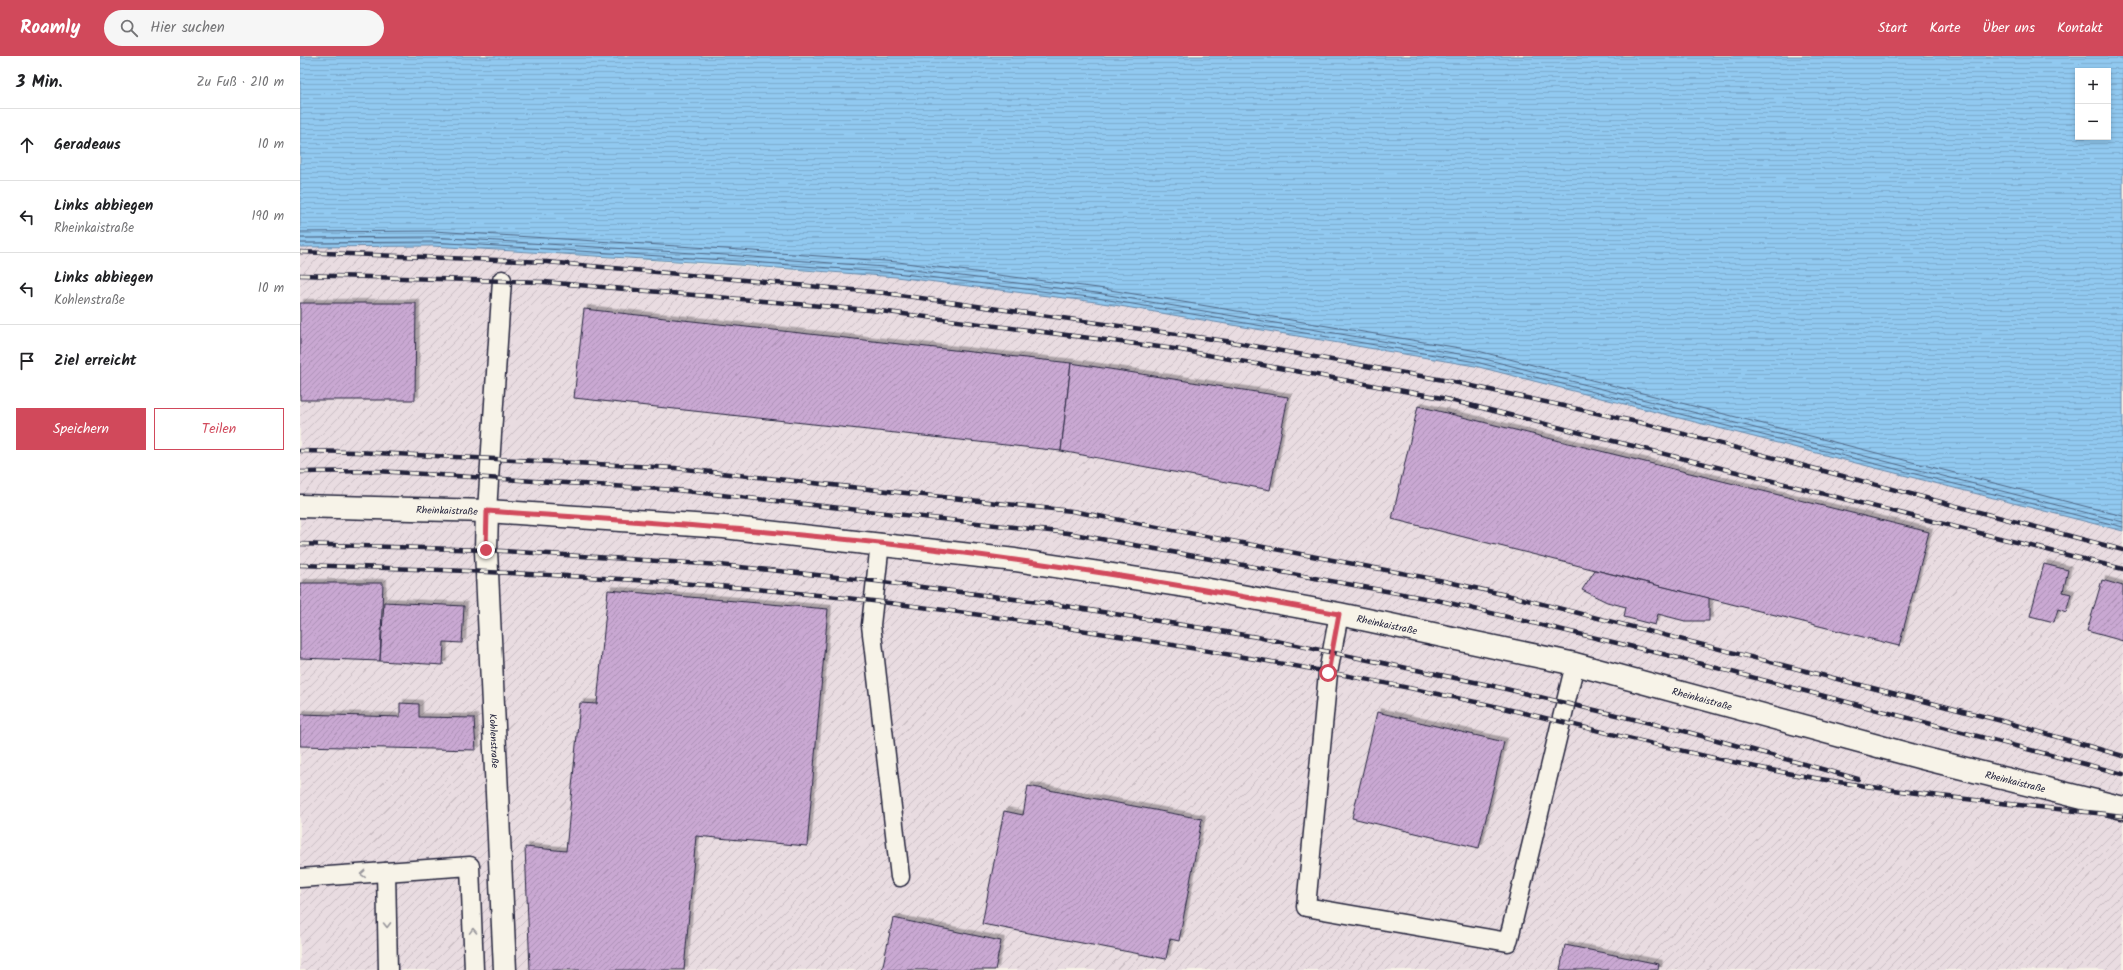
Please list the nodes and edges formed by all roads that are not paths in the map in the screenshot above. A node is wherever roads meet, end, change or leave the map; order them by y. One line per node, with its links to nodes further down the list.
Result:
1 (502, 280): 3 (lane)
2 (300, 506): 3 (street, Rheinkaistraße)
3 (487, 511): 4 (street, Rheinkaistraße); 13 (street, Kohlenstraße)
4 (880, 543): 5 (street, Rheinkaistraße); 10 (lane)
5 (1339, 614): 6 (street, Rheinkaistraße); 6 (lane)
6 (1575, 664): 7 (street, Rheinkaistraße)
7 (2123, 808)
8 (386, 872): 9 (lane, one-way to 9); 11 (lane, one-way to 11); 12 (lane, one-way to 8)
9 (300, 878)
10 (900, 878)
11 (388, 970)
12 (474, 970)
13 (505, 970)

